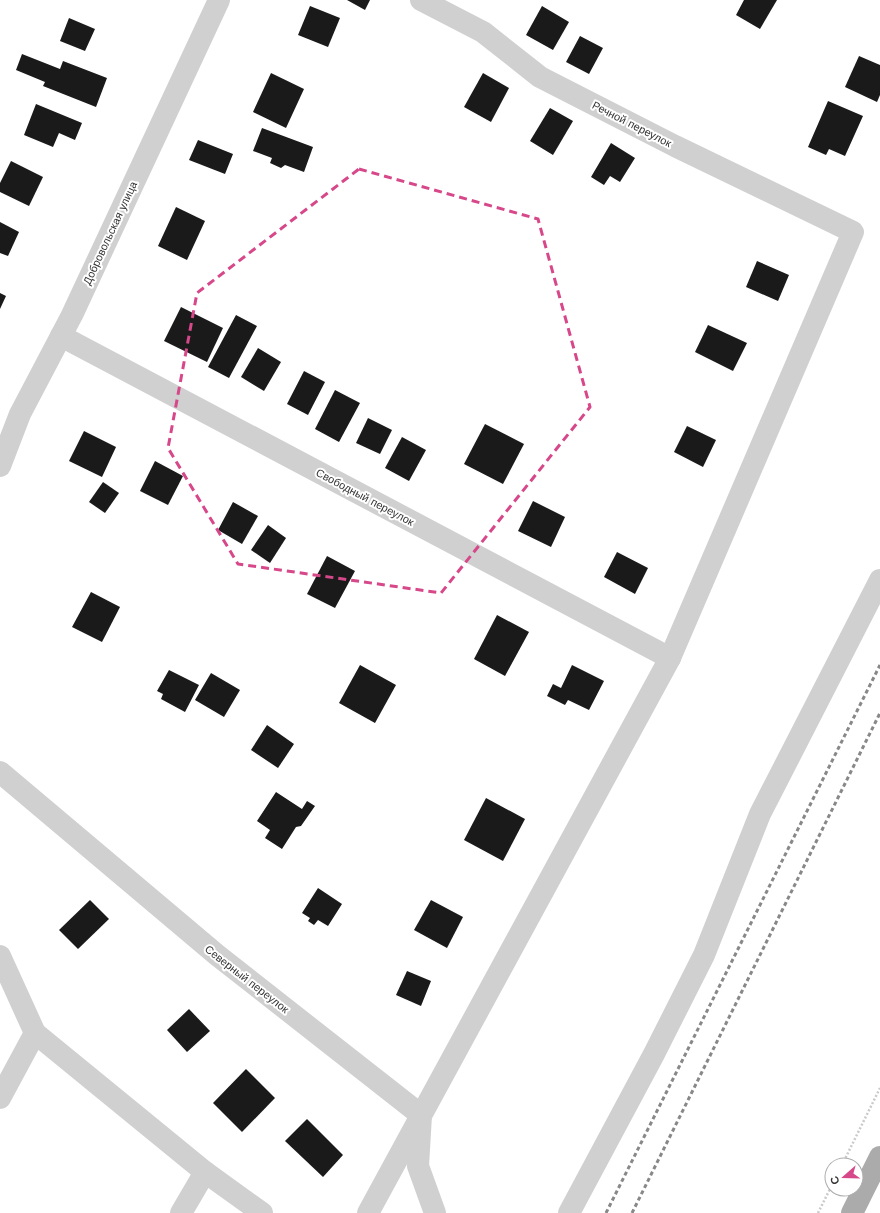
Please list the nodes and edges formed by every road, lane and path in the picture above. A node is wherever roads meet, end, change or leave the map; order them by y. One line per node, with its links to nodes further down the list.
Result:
1 (219, 0): 3 (street, Добровольская улица)
2 (421, 0): 6 (street, Речной переулок)
3 (61, 336): 4 (street, Добровольская улица); 6 (street, Свободный переулок)
4 (0, 466)
5 (880, 580): 21 (street)
6 (670, 658): 12 (street)
7 (0, 772): 12 (street, Северный переулок)
8 (0, 956): 9 (street)
9 (35, 1033): 11 (street); 15 (street)
10 (880, 1088): 13 (path)
11 (0, 1098)
12 (421, 1115): 19 (street); 20 (street)
13 (846, 1157)
14 (880, 1157): 23 (main road)
15 (205, 1172): 17 (street); 18 (street)
16 (826, 1197): 22 (path)
17 (180, 1213)
18 (262, 1213)
19 (368, 1213)
20 (435, 1213)
21 (570, 1213)
22 (818, 1213)
23 (852, 1213)

